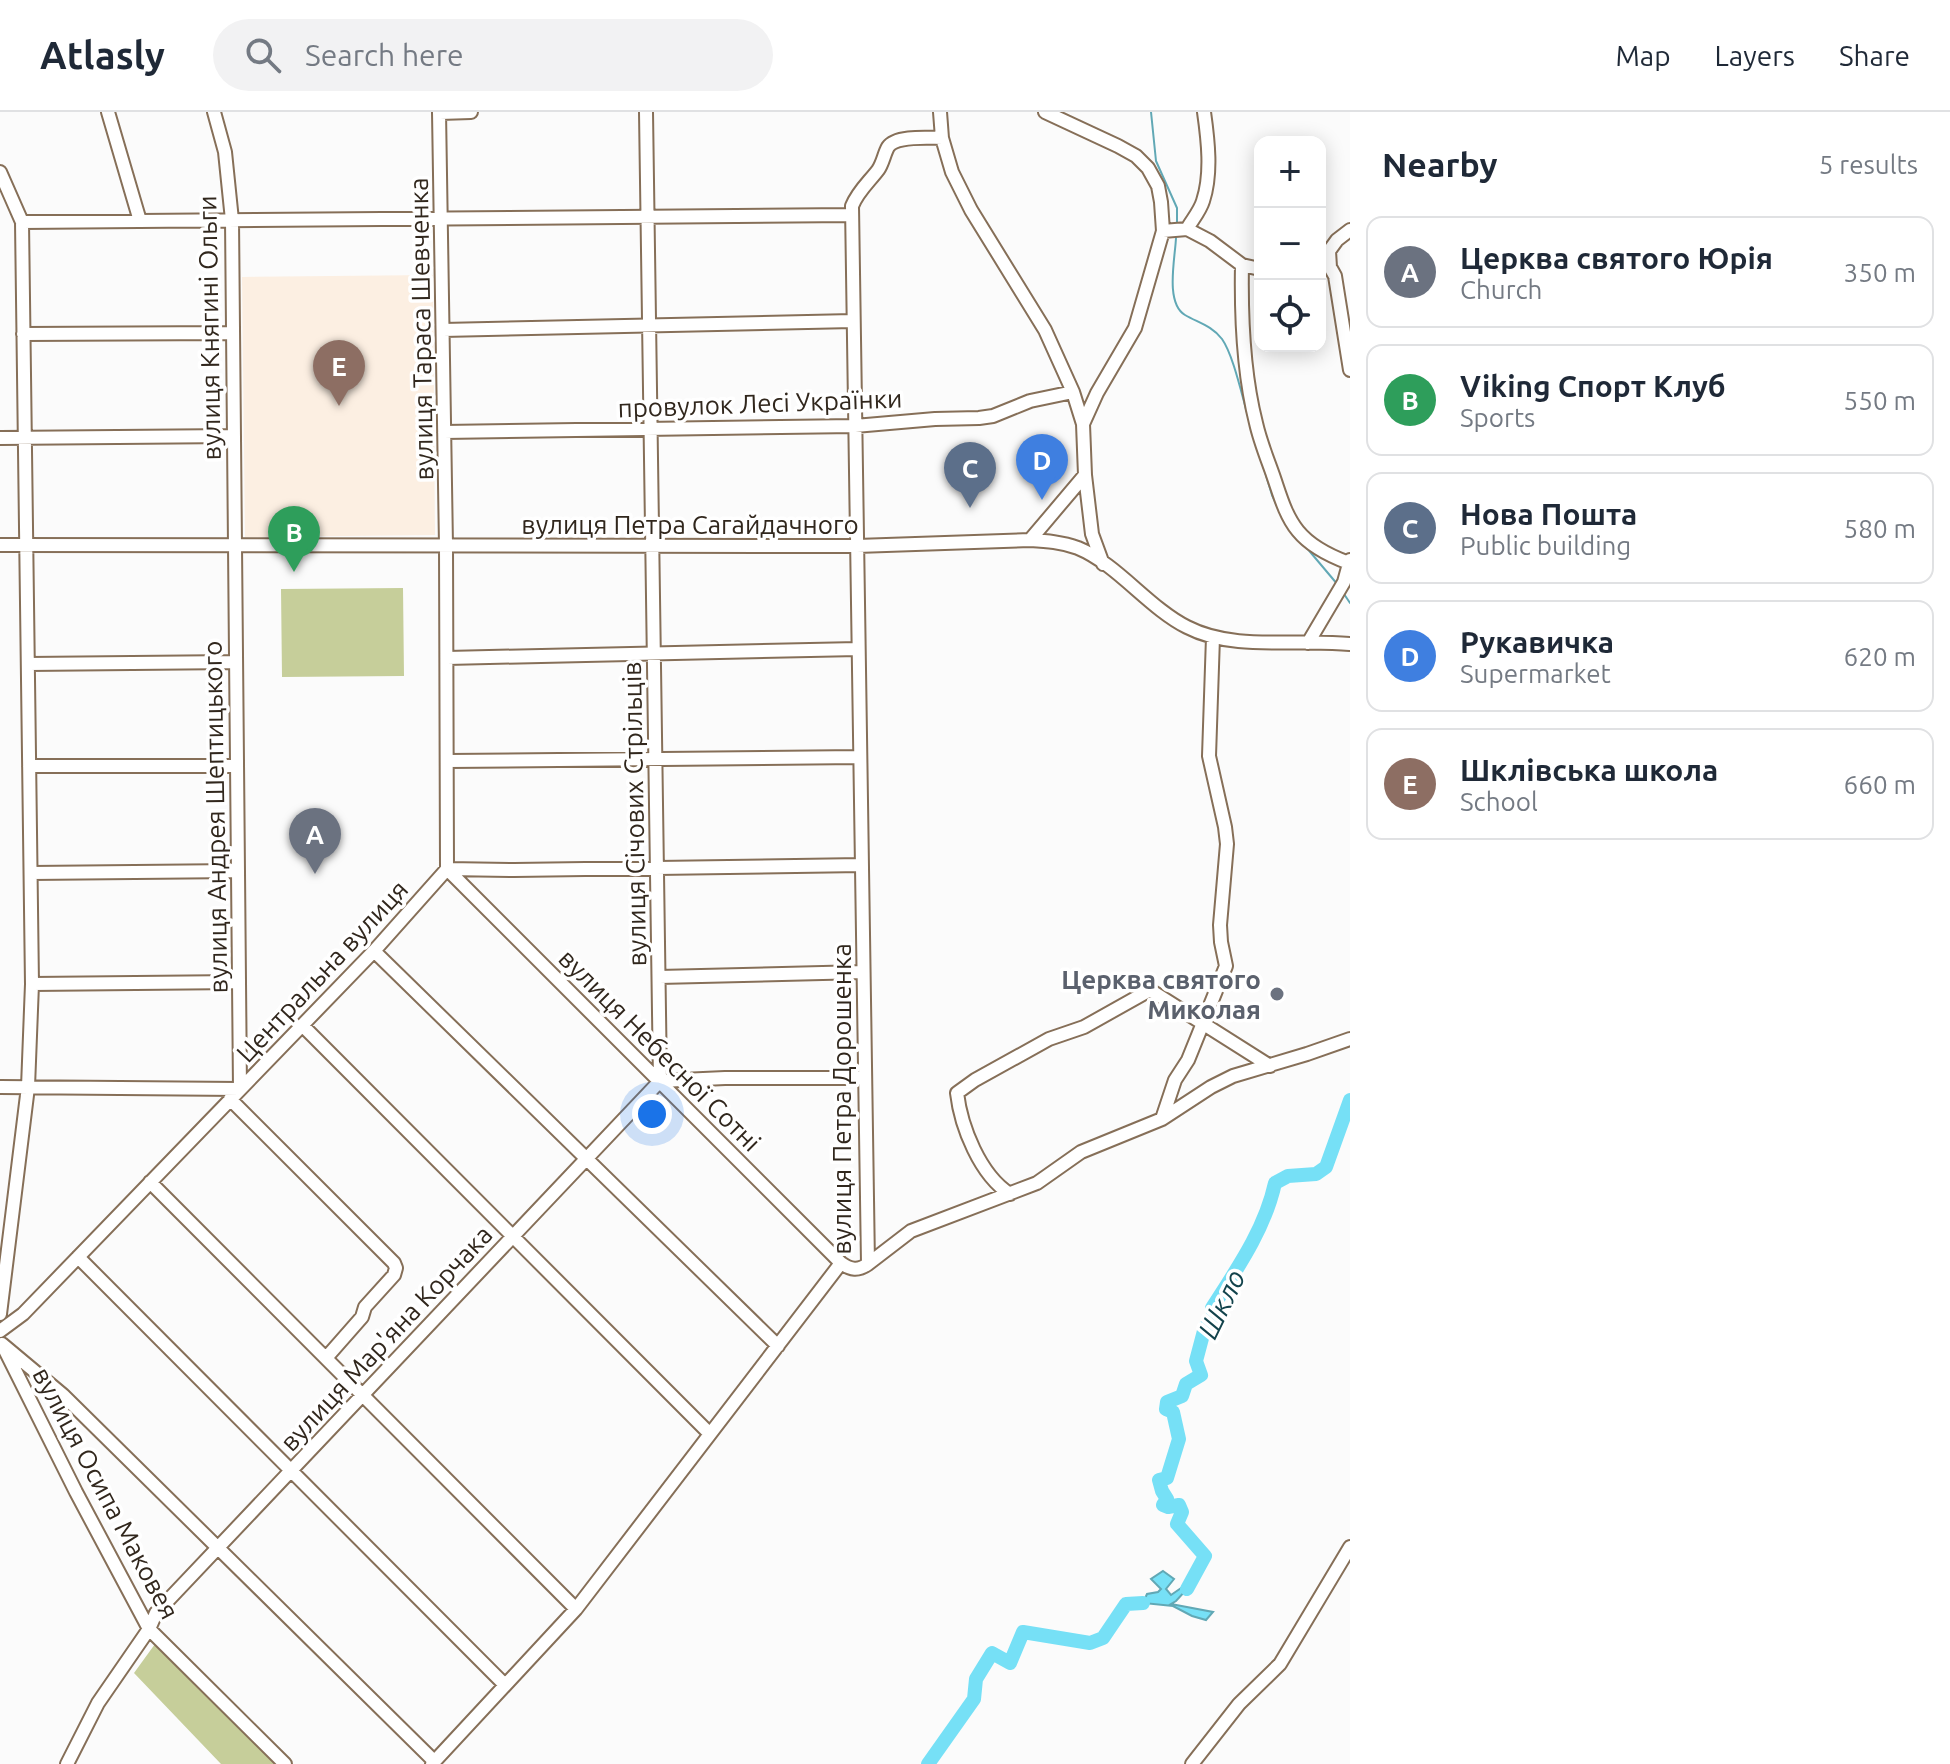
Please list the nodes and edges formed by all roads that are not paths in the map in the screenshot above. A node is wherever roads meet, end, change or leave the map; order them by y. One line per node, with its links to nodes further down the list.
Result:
1 (108, 112): 15 (street)
2 (214, 112): 14 (street, вулиця Княгині Ольги)
3 (471, 112): 8 (street)
4 (646, 112): 12 (street, вулиця Січових Стрільців)
5 (940, 112): 9 (street)
6 (1045, 112): 19 (street)
7 (1204, 112): 17 (street)
8 (440, 113): 13 (street, вулиця Тараса Шевченка)
9 (942, 138): 11 (street); 30 (street)
10 (0, 172): 16 (street)
11 (852, 215): 12 (street); 24 (street, вулиця Петра Дорошенка)
12 (647, 217): 13 (street); 25 (street, вулиця Січових Стрільців)
13 (441, 218): 14 (street); 26 (street, вулиця Тараса Шевченка)
14 (232, 220): 15 (street); 27 (street, вулиця Княгині Ольги)
15 (140, 221): 16 (street)
16 (22, 222): 28 (street)
17 (1187, 229): 19 (street); 21 (street)
18 (1350, 230): 20 (street)
19 (1163, 231): 31 (street)
20 (1326, 264)
21 (1242, 265): 22 (street); 46 (street)
22 (1254, 268)
23 (1326, 270): 29 (street)
24 (853, 321): 25 (street); 32 (street, вулиця Петра Дорошенка)
25 (649, 325): 26 (street); 33 (street, вулиця Січових Стрільців)
26 (443, 330): 34 (street, вулиця Тараса Шевченка)
27 (233, 333): 28 (street); 35 (street, вулиця Княгині Ольги)
28 (23, 334): 37 (street)
29 (1350, 370)
30 (1073, 392): 31 (street); 32 (street, провулок Лесі Українки)
31 (1083, 424): 38 (street)
32 (855, 426): 33 (street, провулок Лесі Українки); 45 (street, вулиця Петра Дорошенка)
33 (651, 429): 34 (street, провулок Лесі Українки); 44 (street, вулиця Січових Стрільців)
34 (444, 432): 43 (street, вулиця Тараса Шевченка)
35 (234, 436): 37 (street); 42 (street, вулиця Княгині Ольги)
36 (0, 438): 37 (street)
37 (25, 438): 41 (street)
38 (1085, 475): 39 (street); 47 (street)
39 (1030, 540): 45 (street, вулиця Петра Сагайдачного); 47 (street, вулиця Петра Сагайдачного)
40 (0, 545): 41 (street, вулиця Петра Сагайдачного)
41 (26, 545): 42 (street, вулиця Петра Сагайдачного); 55 (street)
42 (235, 545): 43 (street, вулиця Петра Сагайдачного); 54 (street, вулиця Андрея Шептицького)
43 (446, 546): 44 (street, вулиця Петра Сагайдачного); 53 (street)
44 (652, 546): 45 (street, вулиця Петра Сагайдачного); 52 (street, вулиця Січових Стрільців)
45 (857, 546): 51 (street, вулиця Петра Дорошенка)
46 (1350, 561): 49 (street)
47 (1103, 564): 48 (street, вулиця Петра Сагайдачного)
48 (1213, 637): 49 (street, вулиця Петра Сагайдачного); 71 (street)
49 (1308, 643): 50 (street, вулиця Петра Сагайдачного)
50 (1350, 644)
51 (858, 649): 52 (street); 56 (street, вулиця Петра Дорошенка)
52 (654, 654): 53 (street); 57 (street, вулиця Січових Стрільців)
53 (447, 658): 58 (street)
54 (236, 662): 55 (street); 60 (street, вулиця Андрея Шептицького)
55 (28, 664): 59 (street)
56 (860, 757): 57 (street); 61 (street, вулиця Петра Дорошенка)
57 (656, 759): 58 (street); 62 (street, вулиця Січових Стрільців)
58 (448, 761): 63 (street)
59 (29, 766): 60 (street); 65 (street)
60 (237, 766): 64 (street, вулиця Андрея Шептицького)
61 (862, 865): 62 (street); 67 (street, вулиця Петра Дорошенка)
62 (657, 868): 63 (street); 68 (street, вулиця Січових Стрільців)
63 (447, 869): 66 (street, Центральна вулиця); 76 (street, вулиця Небесної Сотні)
64 (238, 871): 65 (street); 69 (street, вулиця Андрея Шептицького)
65 (31, 873): 70 (street)
66 (374, 951): 72 (street, Центральна вулиця); 82 (street)
67 (863, 972): 68 (street); 75 (street, вулиця Петра Дорошенка)
68 (659, 977): 76 (street, вулиця Січових Стрільців)
69 (239, 982): 70 (street); 79 (street, вулиця Андрея Шептицького)
70 (32, 984): 78 (street)
71 (1202, 1023): 74 (street); 81 (street); 84 (street)
72 (302, 1025): 79 (street, Центральна вулиця); 85 (street)
73 (1350, 1039): 74 (street)
74 (1270, 1066): 81 (street)
75 (865, 1078): 76 (street); 88 (street, вулиця Петра Дорошенка)
76 (660, 1081): 82 (street, вулиця Мар'яна Корчака); 87 (street, вулиця Небесної Сотні)
77 (0, 1087): 78 (street)
78 (28, 1087): 79 (street); 89 (street)
79 (240, 1089): 80 (street, Центральна вулиця)
80 (230, 1099): 83 (street, Центральна вулиця); 92 (street)
81 (1162, 1119): 84 (street)
82 (586, 1159): 85 (street, вулиця Мар'яна Корчака); 91 (street)
83 (150, 1182): 86 (street, Центральна вулиця); 92 (street)
84 (1010, 1194): 88 (street)
85 (513, 1236): 93 (street, вулиця Мар'яна Корчака); 94 (street)
86 (78, 1257): 90 (street, Центральна вулиця); 95 (street)
87 (841, 1263): 88 (street, вулиця Петра Дорошенка); 91 (street, вулиця Петра Дорошенка)
88 (868, 1264)
89 (0, 1314)
90 (1, 1337): 97 (street); 99 (street, вулиця Осипа Маковея)
91 (778, 1346): 94 (street, вулиця Петра Дорошенка)
92 (326, 1358): 93 (street)
93 (362, 1395): 95 (street, вулиця Мар'яна Корчака); 98 (street)
94 (710, 1434): 98 (street, вулиця Петра Дорошенка)
95 (291, 1471): 97 (street, вулиця Мар'яна Корчака); 100 (street)
96 (1350, 1547): 104 (street)
97 (218, 1548): 99 (street, вулиця Мар'яна Корчака); 101 (street)
98 (576, 1609): 100 (street, вулиця Петра Дорошенка)
99 (149, 1629): 102 (street, вулиця Мар'яна Корчака); 103 (street, вулиця Осипа Маковея)
100 (505, 1685): 101 (street, вулиця Петра Дорошенка)
101 (433, 1763)
102 (67, 1764)
103 (285, 1764)
104 (1192, 1764)

